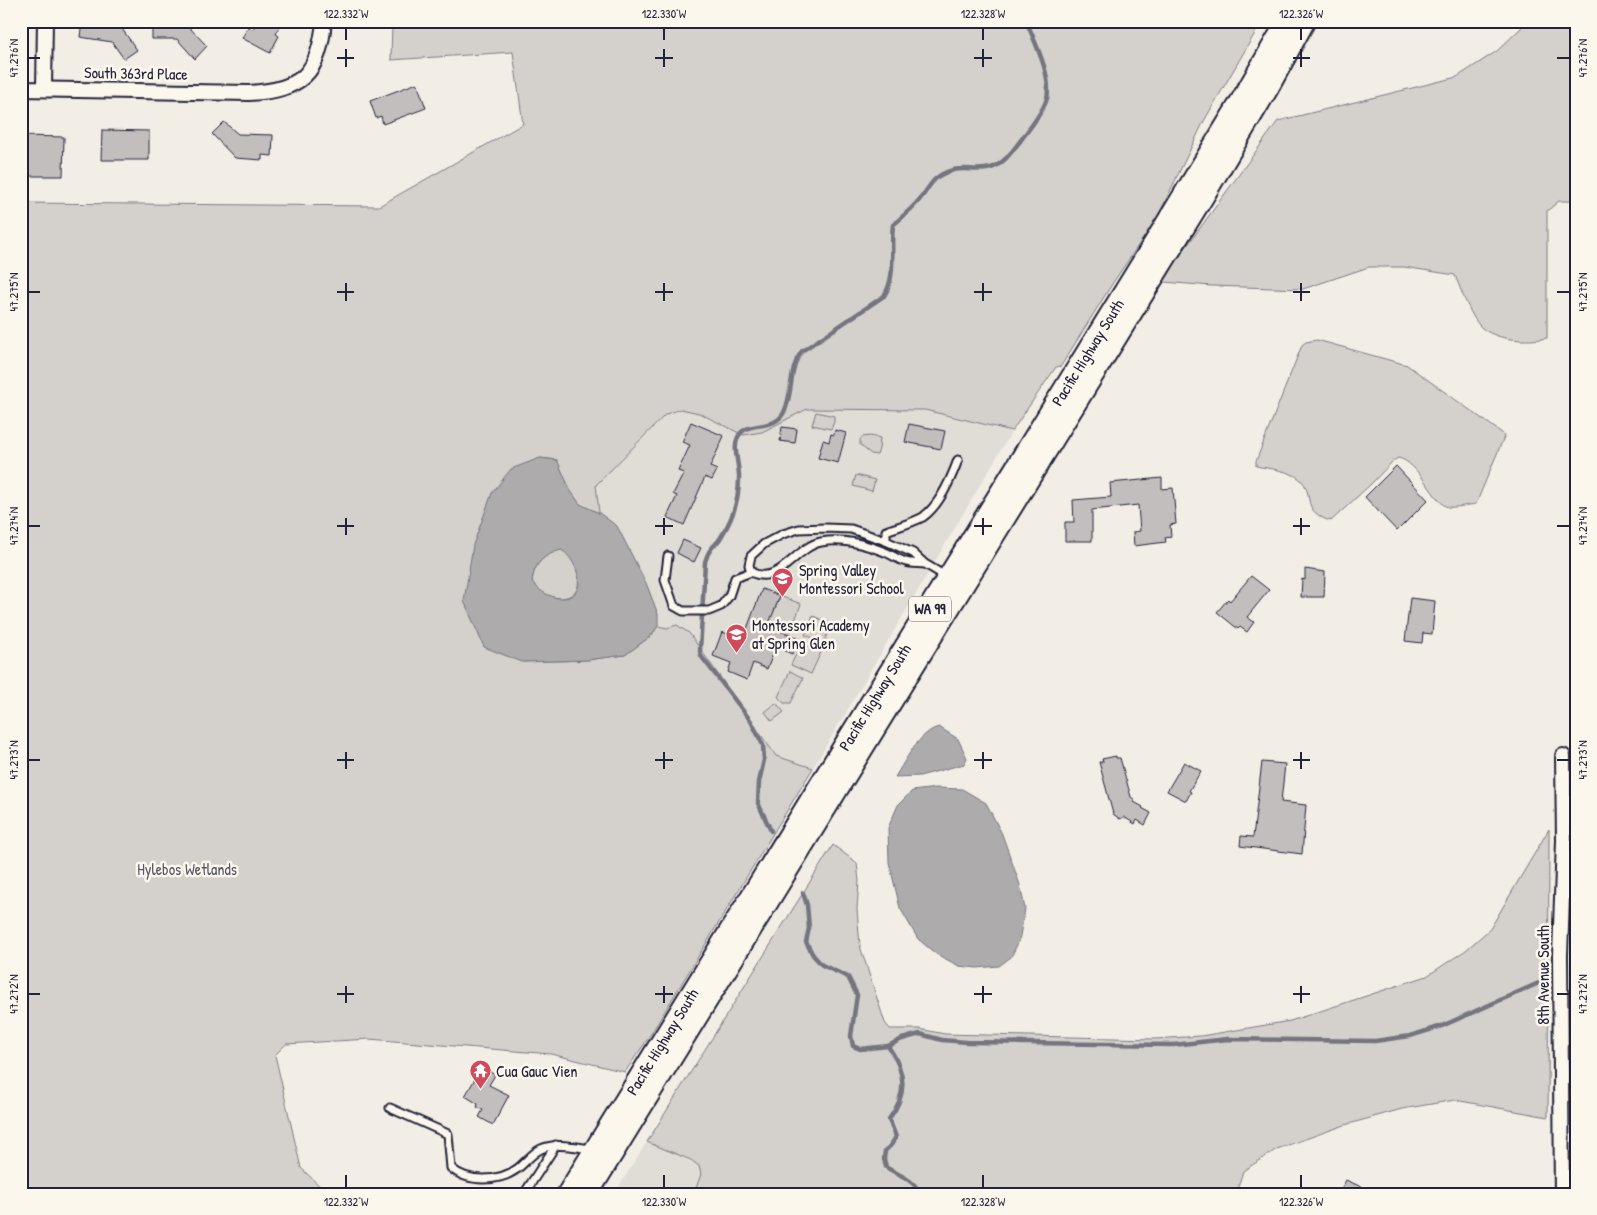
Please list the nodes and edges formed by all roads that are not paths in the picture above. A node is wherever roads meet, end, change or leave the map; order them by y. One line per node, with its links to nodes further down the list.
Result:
1 (45, 21): 6 (street)
2 (324, 21): 6 (street, South 363rd Place)
3 (1288, 21): 12 (main road, Pacific Highway South / WA 99)
4 (1304, 21): 19 (main road, Pacific Highway South / WA 99)
5 (21, 89): 6 (street, South 363rd Place)
6 (44, 89)
7 (958, 460): 8 (lane)
8 (886, 541): 10 (lane); 11 (lane)
9 (668, 556): 11 (lane)
10 (925, 564): 11 (lane); 12 (lane)
11 (751, 572)
12 (949, 578): 16 (main road, Pacific Highway South / WA 99)
13 (1563, 756): 20 (street, 8th Avenue South)
14 (390, 1108): 15 (lane)
15 (556, 1145): 16 (lane); 17 (lane)
16 (596, 1149): 18 (main road, Pacific Highway South / WA 99)
17 (524, 1194)
18 (568, 1194)
19 (587, 1194)
20 (1562, 1194)

